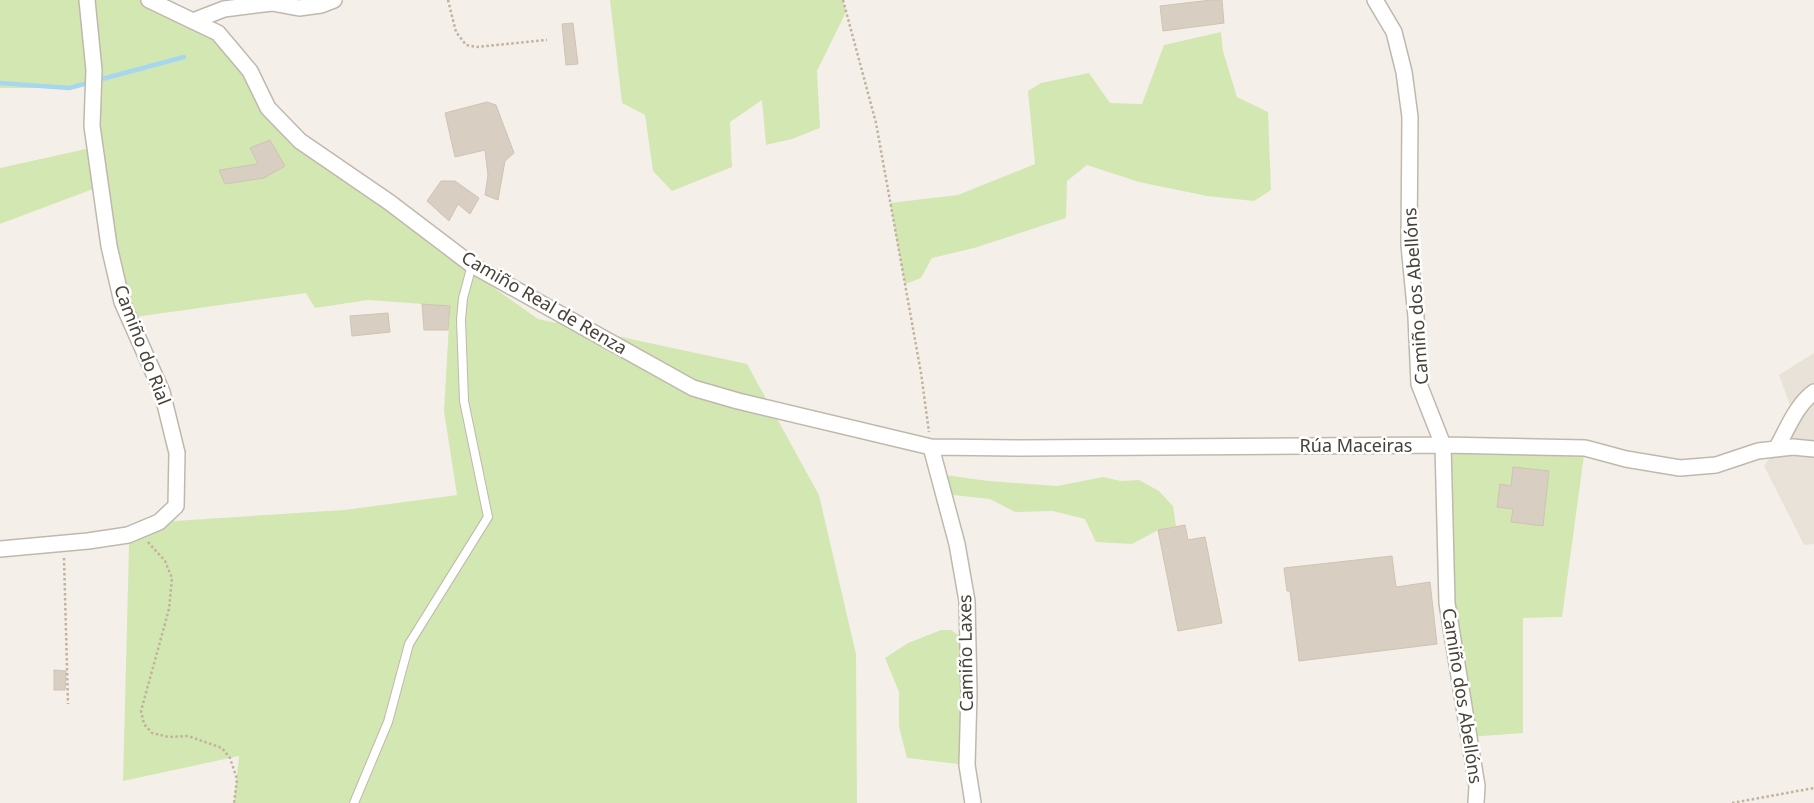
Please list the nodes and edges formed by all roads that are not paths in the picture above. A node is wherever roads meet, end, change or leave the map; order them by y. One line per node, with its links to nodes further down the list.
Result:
1 (86, 0): 12 (street, Camiño do Rial)
2 (149, 0): 5 (street, Camiño Real de Renza)
3 (334, 0): 5 (street)
4 (1375, 0): 8 (street, Camiño dos Abellóns)
5 (193, 21): 6 (street, Camiño Real de Renza)
6 (472, 266): 9 (street, Camiño Real de Renza); 13 (lane)
7 (1814, 392): 10 (street)
8 (1443, 445): 9 (street, Rúa Maceiras); 10 (street, Rúa Maceiras); 15 (street, Camiño dos Abellóns)
9 (931, 447): 14 (street, Camiño Laxes)
10 (1776, 449): 11 (street, Rúa Maceiras)
11 (1814, 449)
12 (0, 549)
13 (354, 803)
14 (973, 803)
15 (1476, 803)

